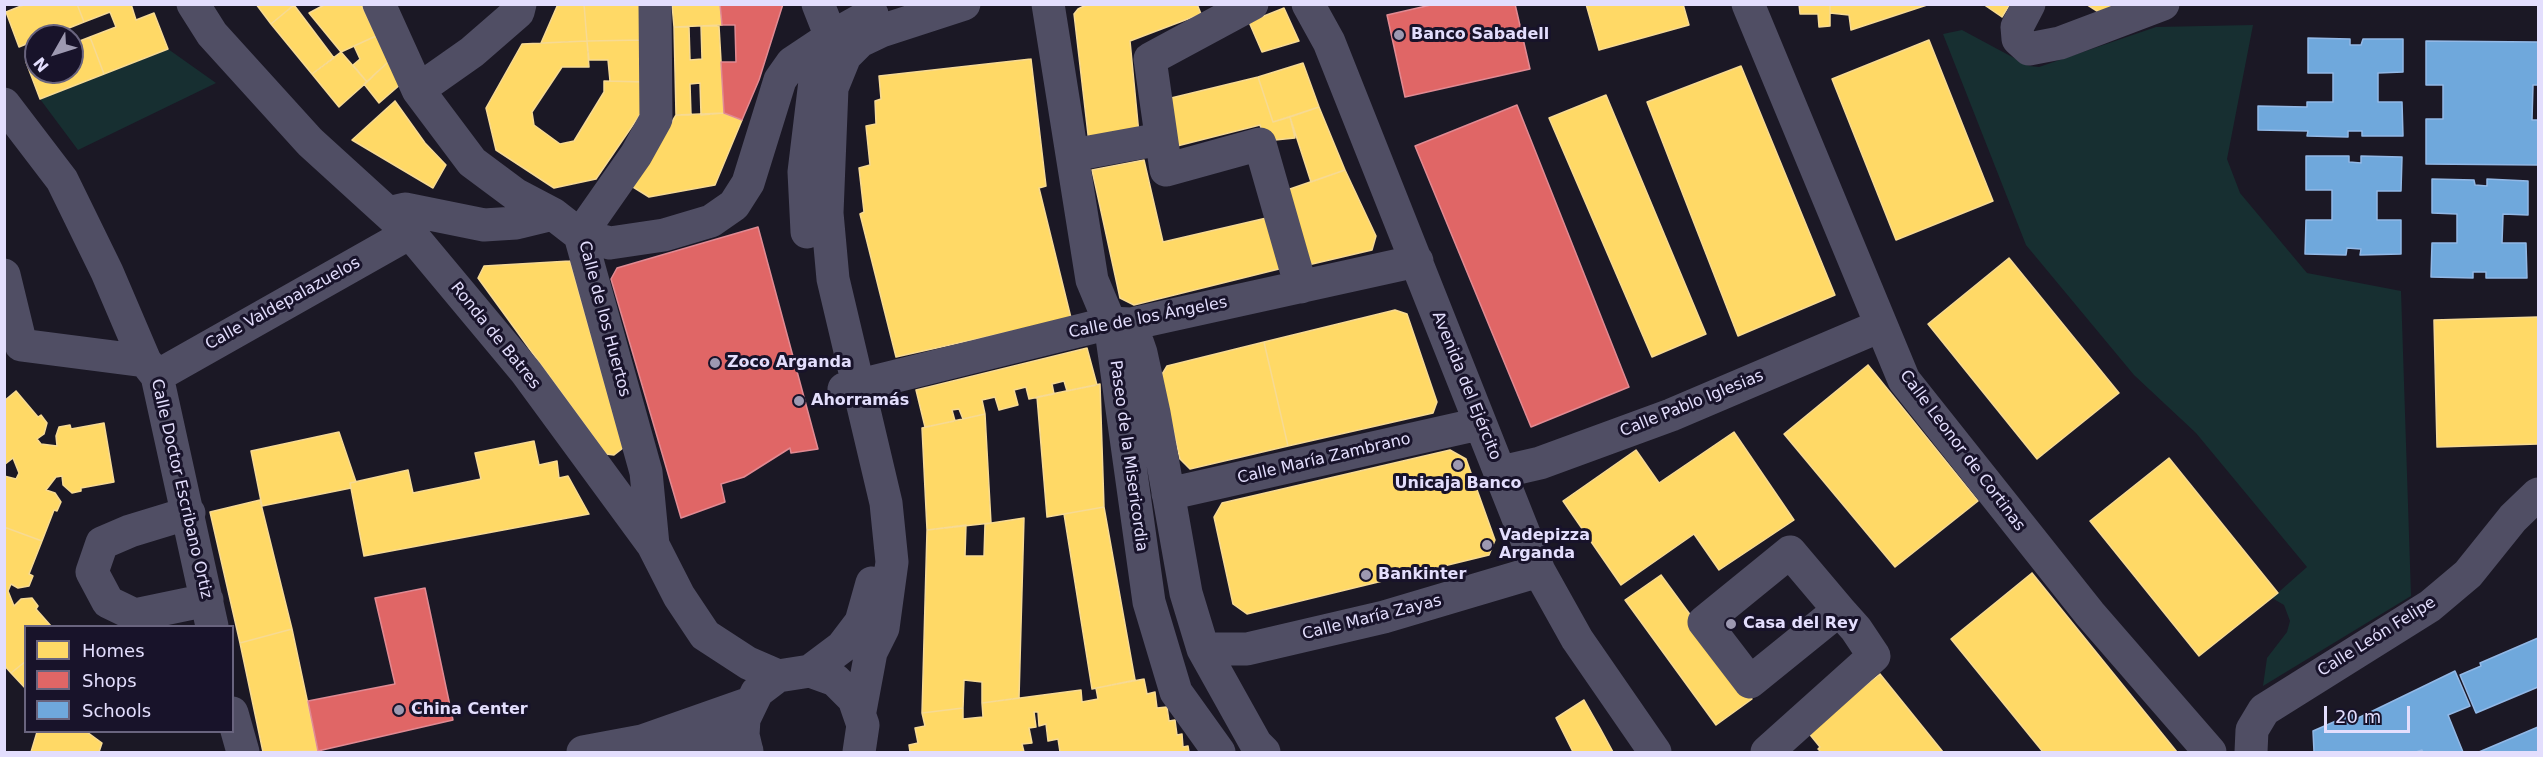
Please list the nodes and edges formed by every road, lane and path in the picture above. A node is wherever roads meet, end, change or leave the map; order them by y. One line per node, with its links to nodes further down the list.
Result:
1 (193, 4): 21 (street, Ronda de Batres)
2 (379, 4): 16 (street)
3 (520, 4): 16 (street)
4 (655, 4): 22 (street, Calle de los Huertos)
5 (818, 4): 15 (street)
6 (900, 4): 15 (street)
7 (964, 4): 30 (street)
8 (1048, 4): 19 (street, Paseo de la Misericordia)
9 (1252, 4): 14 (street)
10 (1308, 4): 23 (street, Avenida del Ejército)
11 (1748, 4): 27 (street, Calle Leonor de Cortinas)
12 (2030, 4): 13 (street)
13 (2163, 4)
14 (1208, 15): 18 (street)
15 (831, 38): 22 (street); 30 (street)
16 (418, 90): 20 (street)
17 (4, 105): 29 (street, Calle Doctor Escribano Ortiz)
18 (1161, 139): 19 (street); 25 (street)
19 (1073, 155): 26 (street, Paseo de la Misericordia)
20 (553, 214): 21 (street); 22 (street)
21 (399, 223): 29 (street, Calle Valdepalazuelos); 36 (street, Ronda de Batres)
22 (580, 235): 36 (street, Calle de los Huertos)
23 (1417, 261): 25 (street, Calle de los Ángeles); 31 (street, Avenida del Ejército)
24 (4, 275): 28 (street)
25 (1301, 286): 26 (street, Calle de los Ángeles)
26 (1120, 323): 30 (street, Calle de los Ángeles); 33 (street, Paseo de la Misericordia); 50 (street, Paseo de la Misericordia)
27 (1880, 326): 32 (street, Calle Pablo Iglesias); 54 (street, Calle Leonor de Cortinas)
28 (13, 347): 29 (street)
29 (151, 368): 35 (street, Calle Doctor Escribano Ortiz)
30 (851, 388): 41 (street); 43 (street)
31 (1479, 424): 32 (street, Avenida del Ejército); 33 (street, Calle María Zambrano)
32 (1500, 472): 37 (street, Avenida del Ejército)
33 (1168, 494): 40 (street, Paseo de la Misericordia)
34 (2538, 494): 55 (street, Calle León Felipe)
35 (189, 513): 38 (street, Calle Doctor Escribano Ortiz); 38 (street)
36 (653, 545): 41 (street, Ronda de Batres)
37 (1539, 571): 40 (street, Calle María Zayas); 52 (street, Avenida del Ejército)
38 (209, 614)
39 (1848, 619): 53 (street)
40 (1203, 649): 51 (street, Paseo de la Misericordia)
41 (794, 674): 42 (street); 43 (street, Ronda de Batres)
42 (750, 703): 45 (street); 47 (street)
43 (860, 711): 49 (street)
44 (234, 720): 46 (street)
45 (747, 752): 48 (street)
46 (243, 753)
47 (583, 753)
48 (653, 753)
49 (859, 753)
50 (1219, 753)
51 (1264, 753)
52 (1655, 753)
53 (1767, 753)
54 (2210, 753)
55 (2251, 753)

